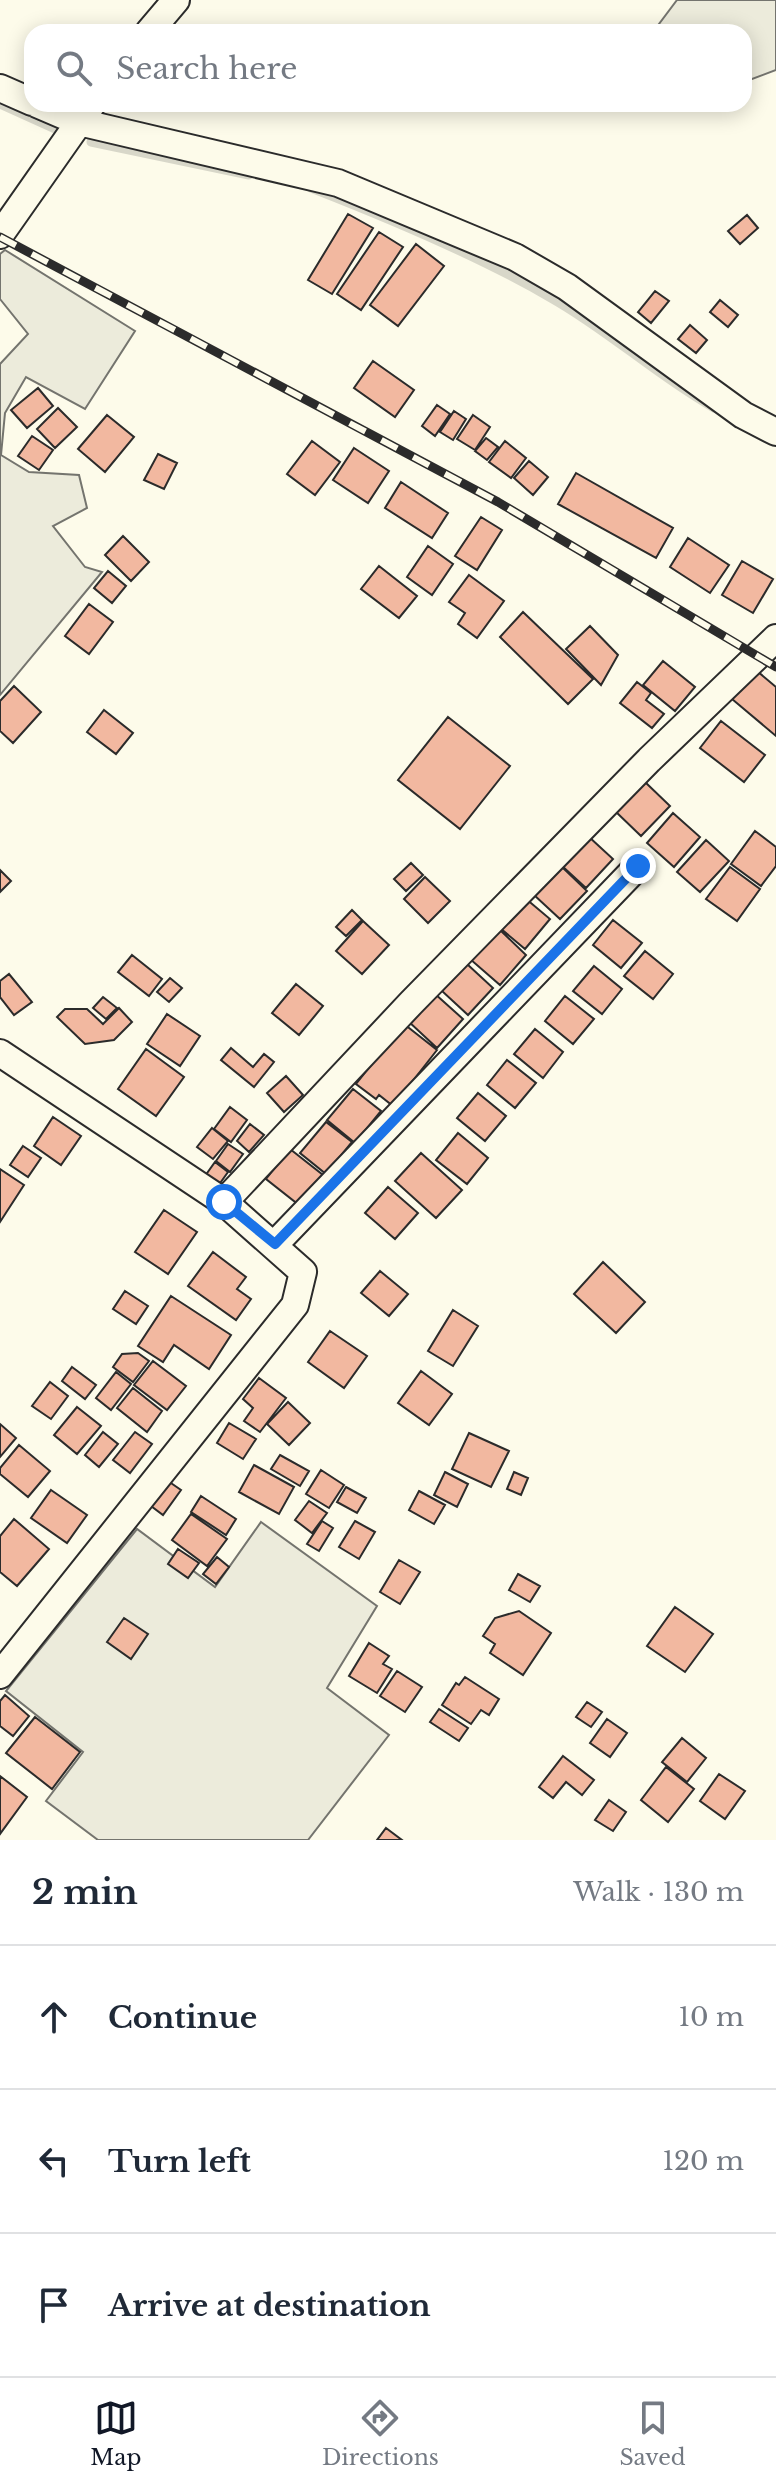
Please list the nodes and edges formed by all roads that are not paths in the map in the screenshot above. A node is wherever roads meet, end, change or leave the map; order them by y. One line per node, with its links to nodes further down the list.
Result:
1 (176, 0): 2 (street)
2 (156, 24)
3 (0, 88): 4 (street)
4 (24, 99)
5 (85, 113): 6 (street); 7 (street)
6 (0, 235)
7 (776, 432)
8 (776, 638): 11 (street)
9 (638, 866): 12 (street)
10 (0, 1053): 11 (street)
11 (224, 1202): 12 (street)
12 (275, 1244): 13 (street)
13 (0, 1675)

